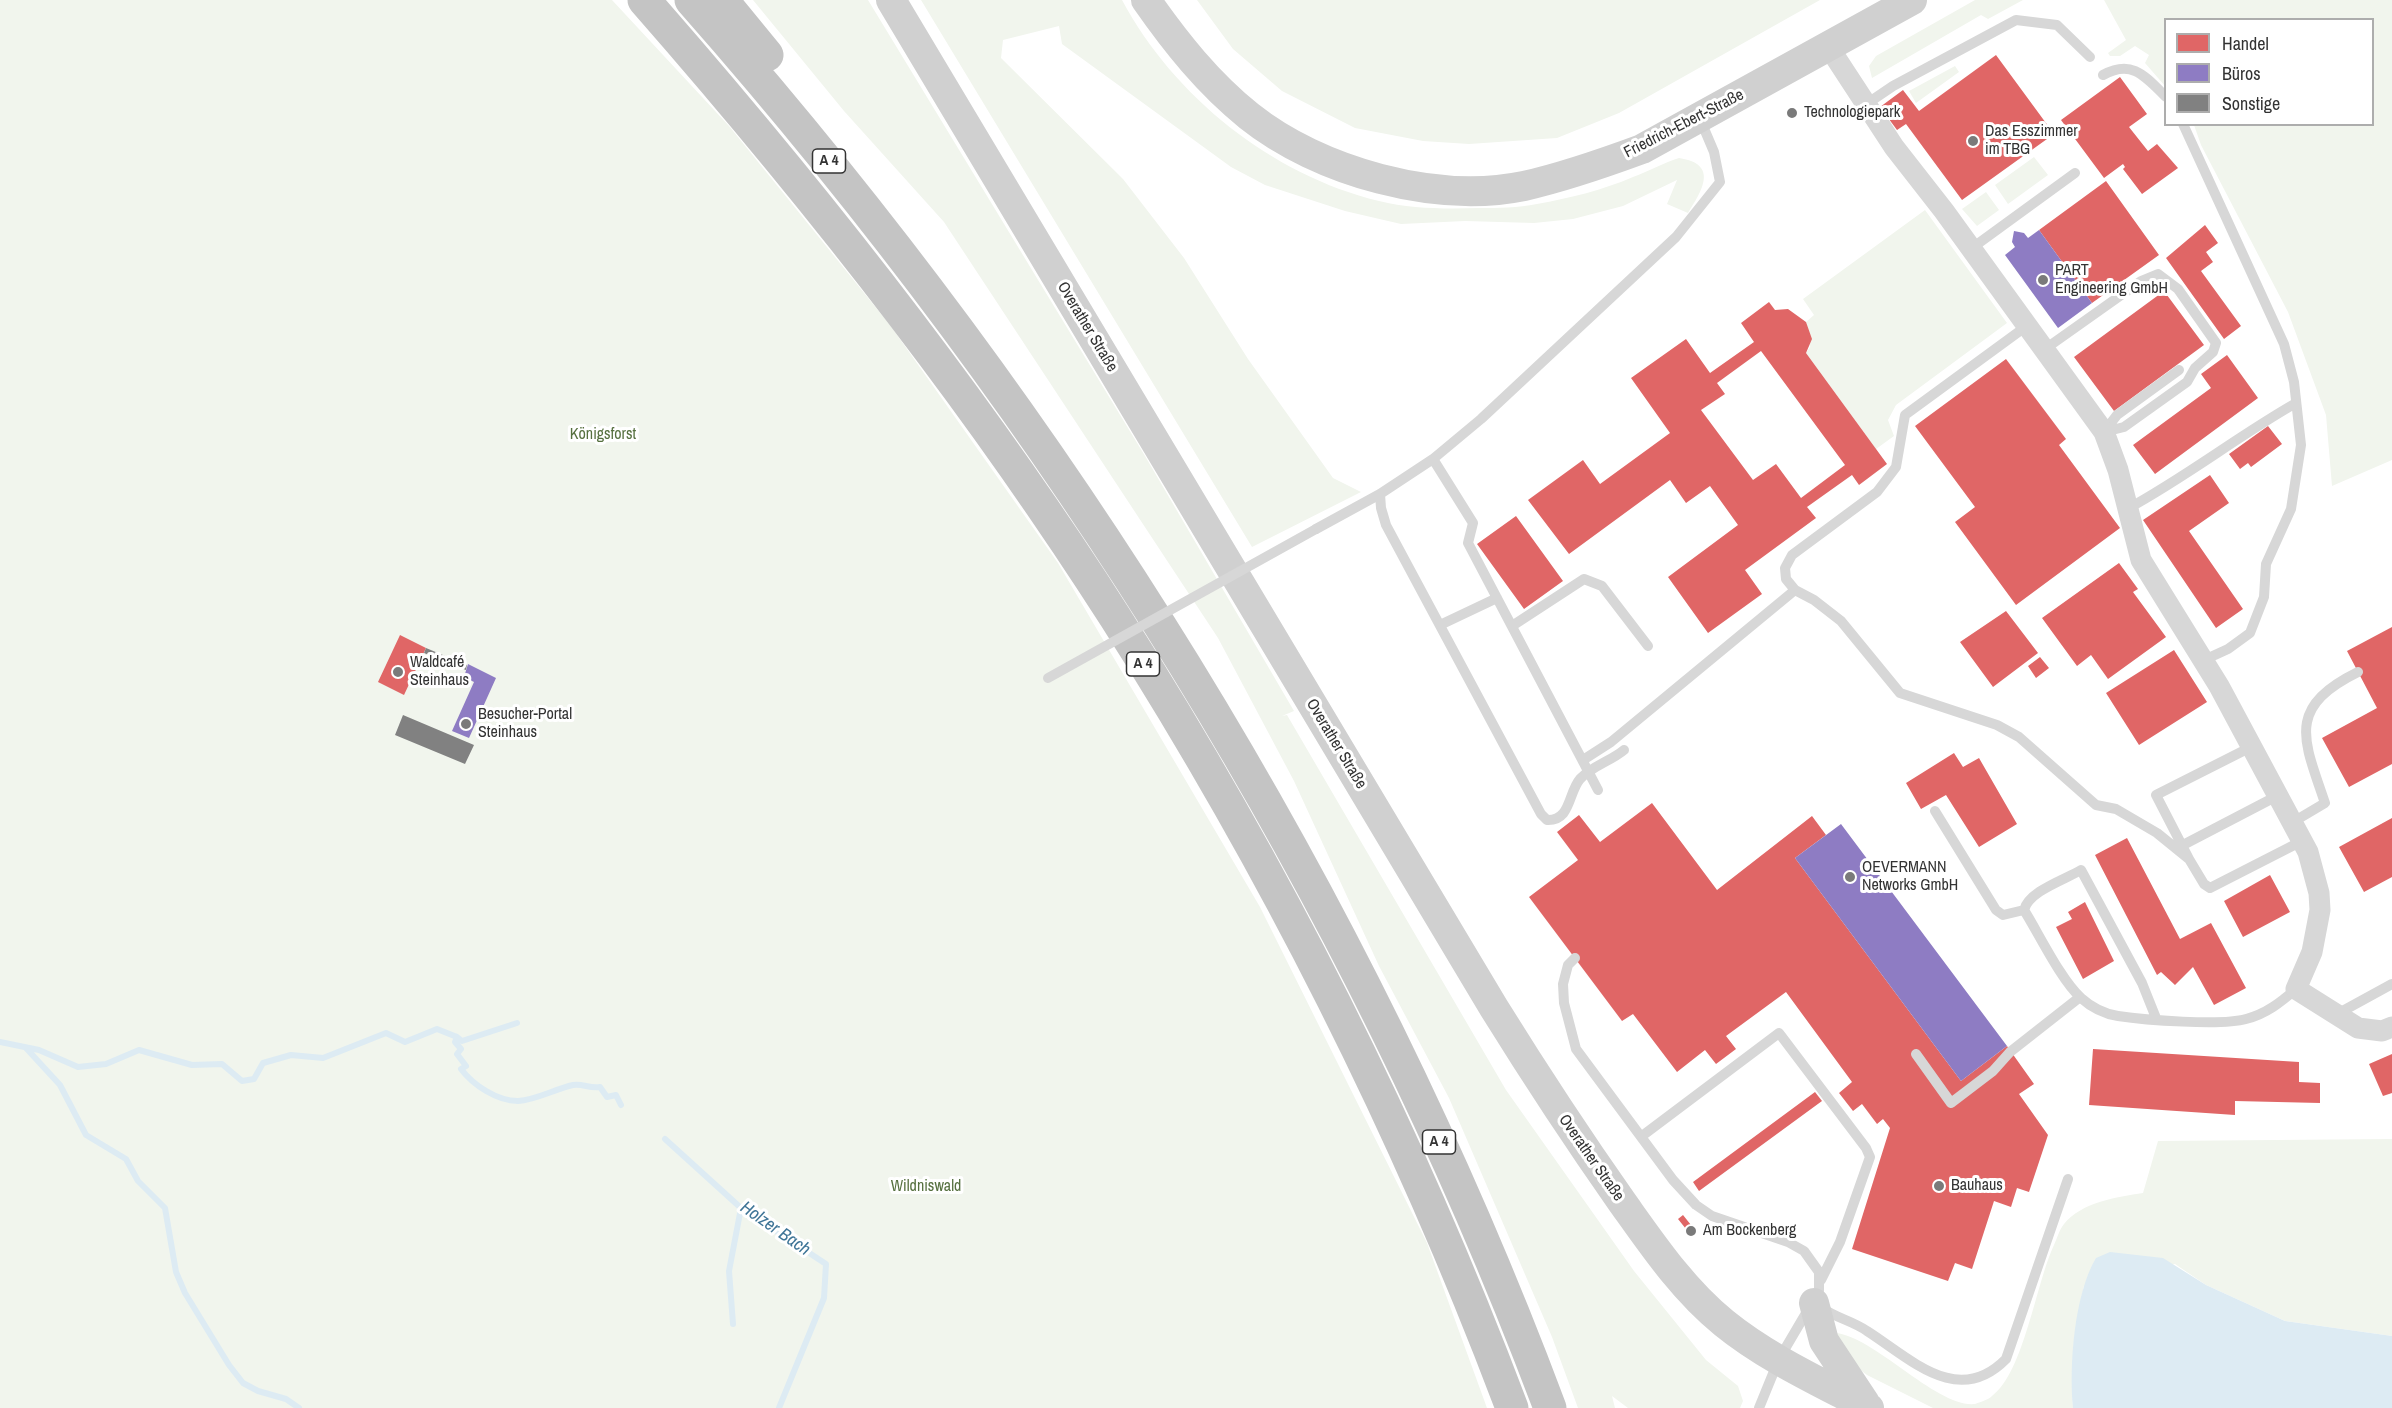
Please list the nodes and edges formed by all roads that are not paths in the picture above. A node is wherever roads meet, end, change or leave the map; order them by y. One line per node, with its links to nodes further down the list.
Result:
1 (644, 0): 56 (highway, A 4)
2 (691, 0): 17 (highway, A 4)
3 (722, 0): 17 (highway)
4 (891, 0): 55 (main road, Overather Straße)
5 (1146, 0): 12 (main road, Friedrich-Ebert-Straße)
6 (1912, 0): 7 (main road, Friedrich-Ebert-Straße)
7 (1828, 46): 11 (street); 12 (main road, Friedrich-Ebert-Straße)
8 (2090, 57): 11 (lane)
9 (2103, 75): 10 (lane)
10 (2164, 95)
11 (1865, 105): 15 (street)
12 (1700, 119): 22 (lane)
13 (2184, 126): 20 (lane)
14 (2075, 173): 15 (lane)
15 (1972, 248): 16 (street)
16 (2028, 325): 18 (street); 25 (lane)
17 (959, 329): 57 (highway, A 4)
18 (2045, 349): 21 (street); 21 (lane)
19 (2179, 370): 21 (lane)
20 (2296, 403): 24 (lane); 30 (lane)
21 (2104, 432): 24 (street)
22 (1433, 459): 23 (lane); 26 (lane)
23 (1380, 494): 27 (lane); 32 (lane, bridge)
24 (2127, 510): 30 (street)
25 (1795, 590): 35 (lane); 42 (lane)
26 (1497, 598): 27 (lane); 28 (lane)
27 (1440, 626): 36 (lane)
28 (1512, 626): 29 (lane); 35 (lane)
29 (1648, 646)
30 (2204, 660): 33 (street)
31 (2358, 672): 40 (lane)
32 (1048, 678)
33 (2253, 746): 38 (street); 41 (lane)
34 (1624, 750): 36 (lane)
35 (1583, 760): 36 (lane)
36 (1589, 772): 37 (lane)
37 (1598, 790)
38 (2279, 794): 40 (street); 41 (lane)
39 (1935, 811): 43 (lane)
40 (2297, 831): 42 (lane); 46 (street)
41 (2183, 845): 42 (lane)
42 (2189, 859)
43 (2024, 910): 47 (lane); 49 (lane)
44 (1575, 958): 52 (lane)
45 (2392, 984): 48 (lane)
46 (2296, 988): 48 (street); 49 (lane)
47 (2080, 997): 49 (lane); 51 (lane)
48 (2339, 1013): 50 (street)
49 (2156, 1018)
50 (2392, 1027)
51 (1916, 1054)
52 (1642, 1136): 54 (lane); 54 (lane)
53 (2068, 1179): 54 (lane)
54 (1817, 1292): 55 (lane); 59 (main road)
55 (1779, 1359): 58 (lane); 59 (main road, Overather Straße)
56 (1512, 1408)
57 (1550, 1408)
58 (1759, 1408)
59 (1869, 1408)

